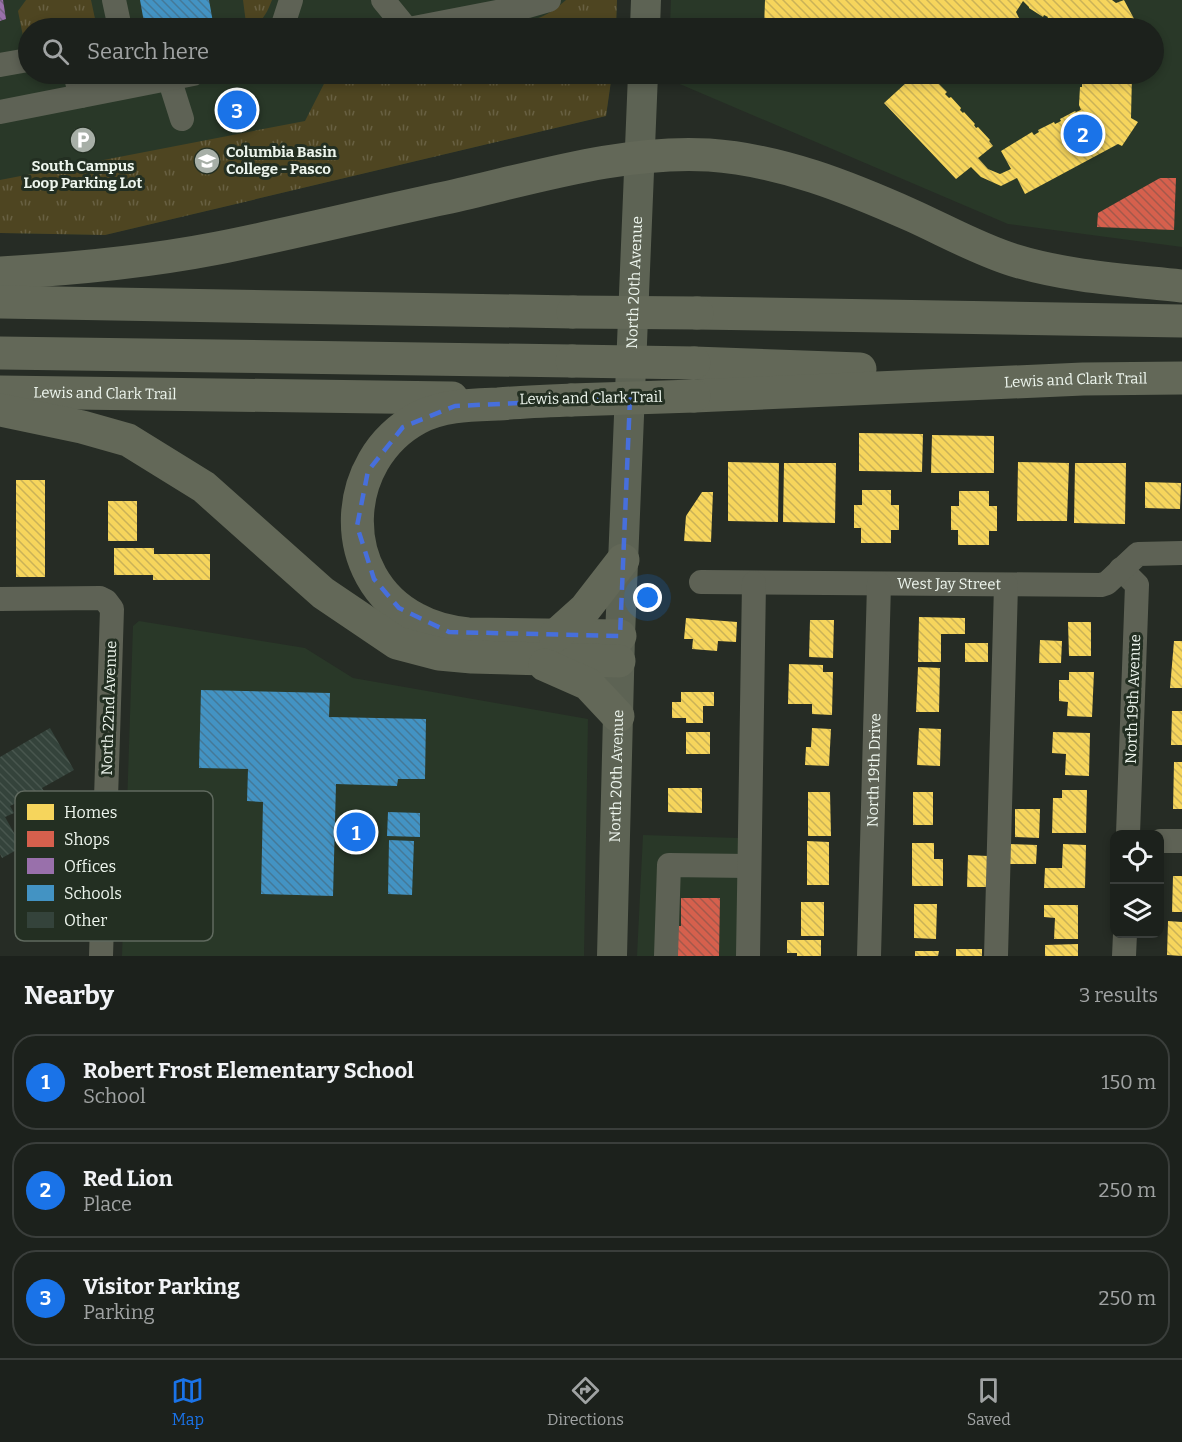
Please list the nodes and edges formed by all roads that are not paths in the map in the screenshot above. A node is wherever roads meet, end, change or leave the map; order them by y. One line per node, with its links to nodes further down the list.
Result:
1 (114, 0): 7 (street)
2 (291, 0): 8 (street)
3 (383, 0): 9 (street)
4 (549, 0): 6 (street)
5 (646, 0): 11 (main road)
6 (478, 8): 10 (street)
7 (118, 18)
8 (285, 18)
9 (398, 18)
10 (446, 18)
11 (645, 18)
12 (18, 62): 13 (street)
13 (0, 65)
14 (171, 84): 18 (street)
15 (643, 84): 19 (main road, North 20th Avenue)
16 (78, 85): 17 (street)
17 (0, 112)
18 (182, 119)
19 (640, 158): 20 (highway); 21 (highway); 31 (main road, North 20th Avenue)
20 (0, 273)
21 (1182, 286)
22 (0, 302): 23 (highway, bridge)
23 (1182, 321)
24 (0, 353): 26 (highway, bridge)
25 (1182, 378): 26 (highway, Lewis and Clark Trail)
26 (1083, 379): 28 (highway, Lewis and Clark Trail, bridge)
27 (0, 392): 28 (highway, Lewis and Clark Trail)
28 (571, 400): 38 (highway)
29 (0, 410): 40 (highway)
30 (1182, 553): 32 (street, West Jay Street)
31 (623, 560): 38 (highway); 39 (main road, North 20th Avenue)
32 (1121, 569): 36 (street, West Jay Street); 43 (street, North 19th Avenue)
33 (701, 582): 34 (street, West Jay Street)
34 (754, 583): 35 (street, West Jay Street); 46 (street)
35 (879, 584): 36 (street, West Jay Street); 53 (street, North 19th Drive)
36 (1006, 585): 54 (street)
37 (0, 599): 42 (street, North 22nd Avenue)
38 (555, 636): 39 (highway)
39 (620, 648): 40 (highway); 41 (main road, North 20th Avenue)
40 (530, 658): 41 (highway)
41 (618, 716): 50 (main road, North 20th Avenue)
42 (107, 791)
43 (1128, 830)
44 (1164, 841): 45 (street)
45 (1182, 841)
46 (749, 866): 51 (street); 52 (street)
47 (1125, 938): 55 (street)
48 (102, 941): 49 (street, North 22nd Avenue)
49 (101, 956)
50 (612, 956)
51 (666, 956)
52 (748, 956)
53 (869, 956)
54 (996, 956)
55 (1124, 956)

